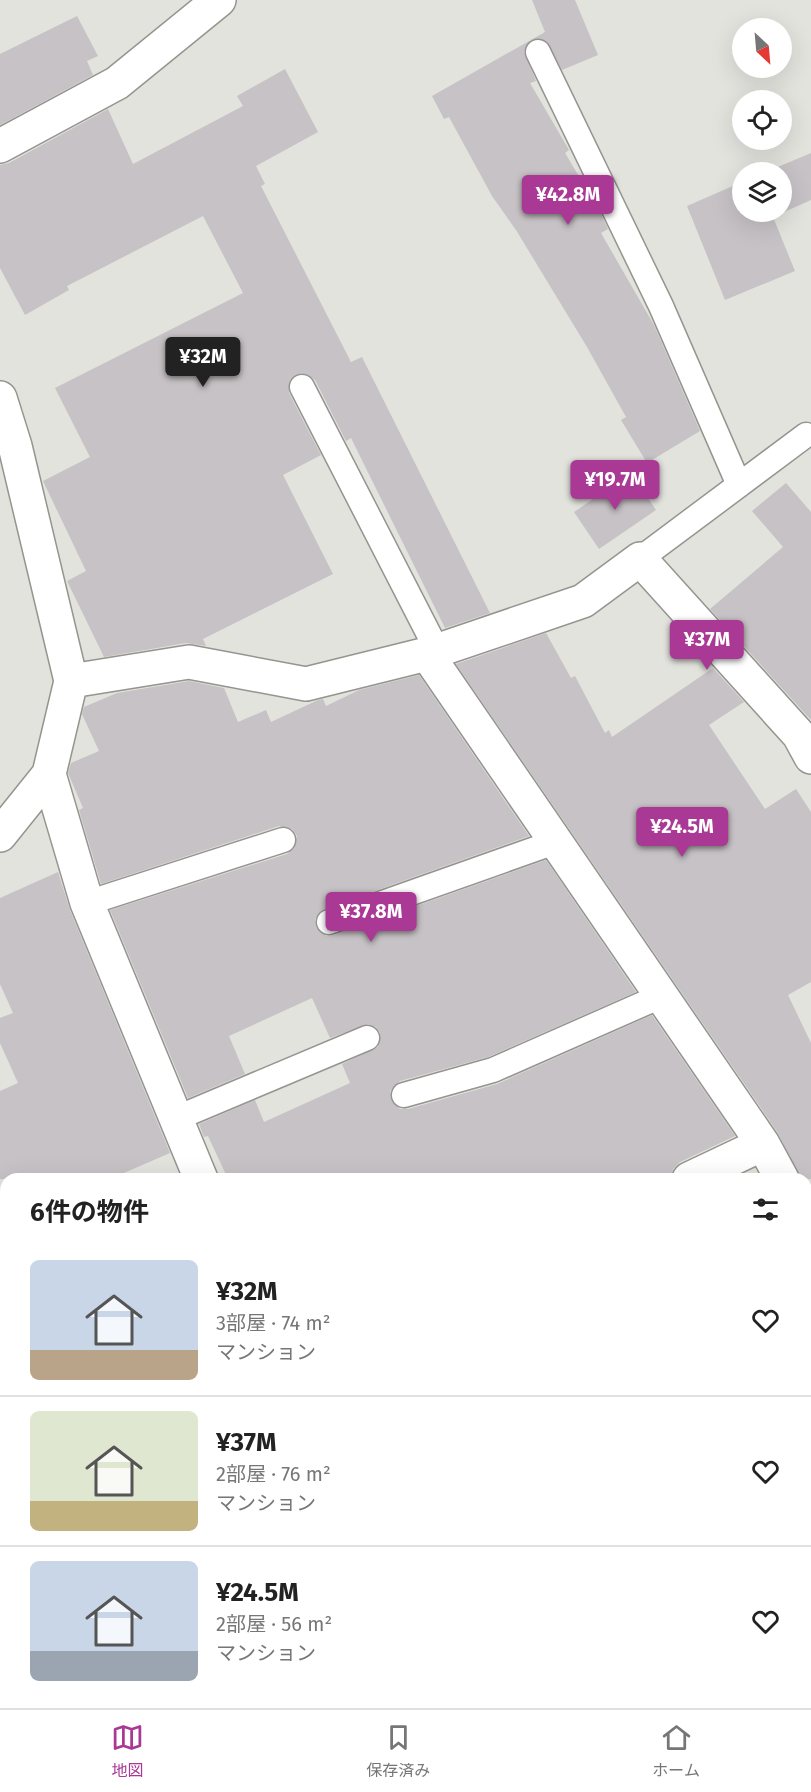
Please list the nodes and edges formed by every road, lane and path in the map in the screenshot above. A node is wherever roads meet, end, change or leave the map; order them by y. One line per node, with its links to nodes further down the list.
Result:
1 (219, 0): 3 (street)
2 (538, 52): 7 (lane)
3 (0, 146)
4 (302, 387): 9 (lane)
5 (0, 398): 10 (street)
6 (806, 435): 7 (lane)
7 (739, 485): 8 (lane)
8 (640, 559): 9 (street); 11 (street)
9 (432, 652): 10 (street); 15 (street)
10 (71, 681): 12 (street)
11 (811, 757)
12 (49, 774): 13 (street); 16 (street)
13 (0, 835)
14 (283, 840): 16 (lane)
15 (555, 842): 17 (lane); 18 (street)
16 (87, 903): 21 (street)
17 (329, 922)
18 (661, 996): 20 (lane); 22 (street)
19 (367, 1038): 21 (lane)
20 (404, 1095)
21 (177, 1118): 23 (street)
22 (763, 1144): 24 (street); 25 (street)
23 (195, 1173)
24 (702, 1173)
25 (779, 1173)

